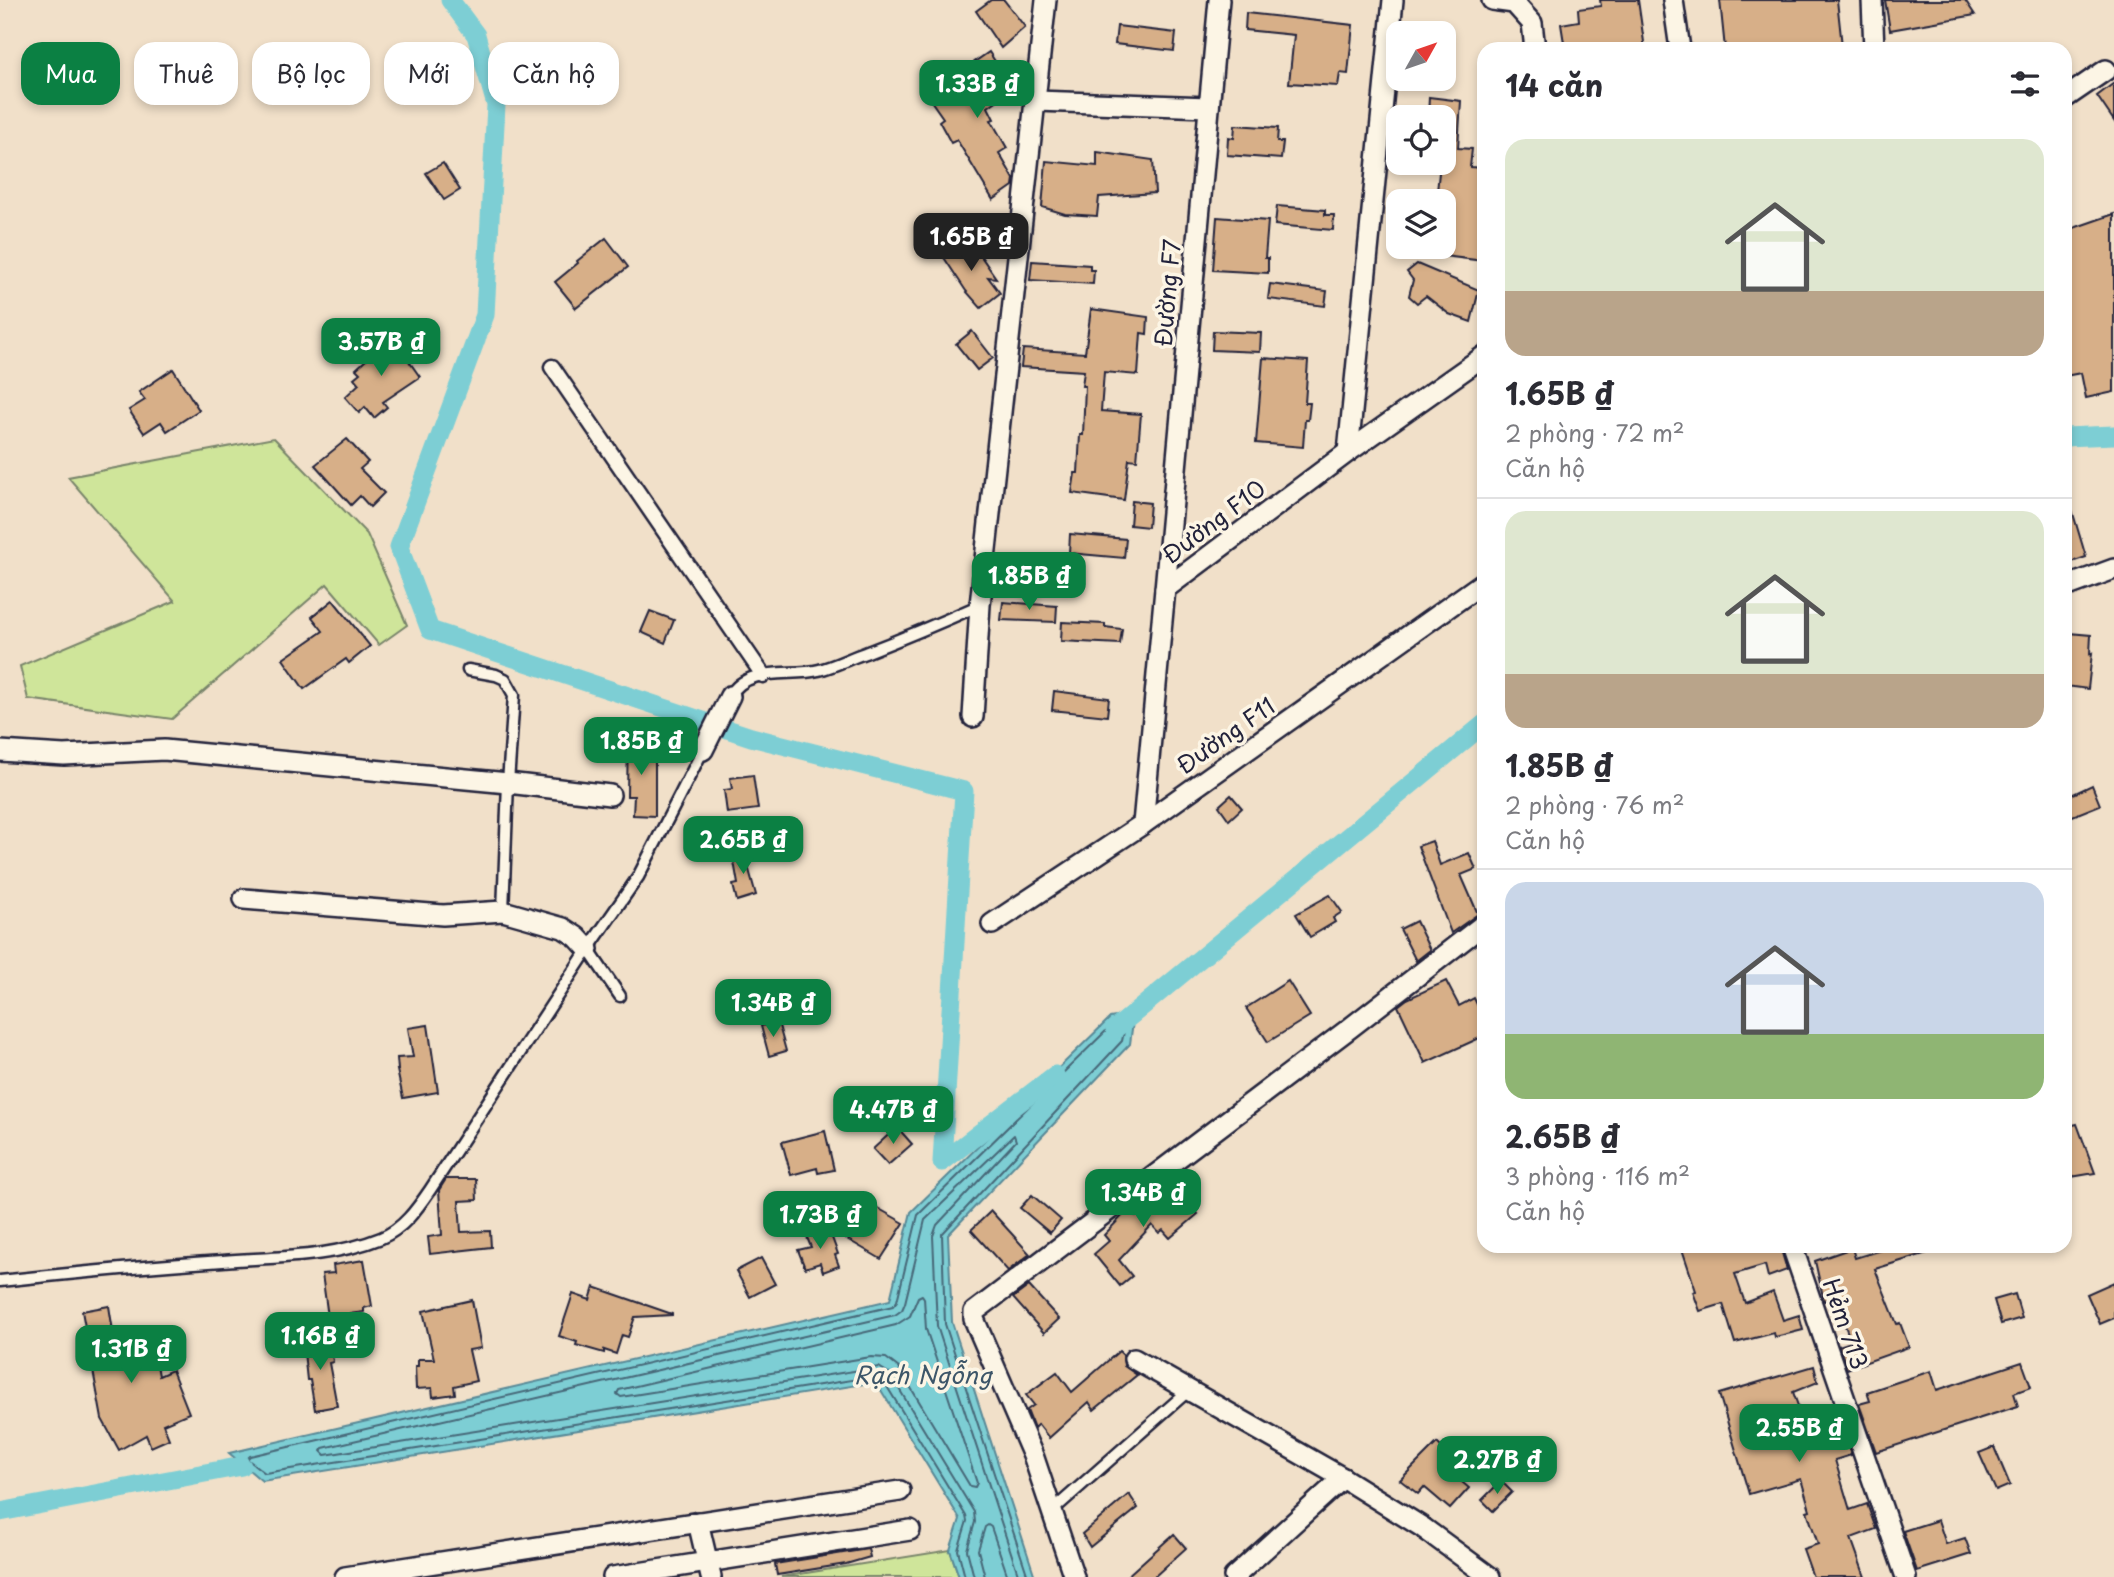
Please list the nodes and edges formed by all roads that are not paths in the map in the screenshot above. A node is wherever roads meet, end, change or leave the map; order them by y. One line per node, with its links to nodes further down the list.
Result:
1 (1046, 0): 12 (street)
2 (1219, 0): 13 (street, Đường F7)
3 (1393, 0): 16 (street)
4 (1492, 0): 7 (street)
5 (1673, 0): 8 (street)
6 (1872, 0): 9 (street)
7 (1534, 42)
8 (1679, 42)
9 (1874, 42)
10 (2106, 70): 11 (street)
11 (2072, 93)
12 (1036, 101): 13 (street); 21 (street)
13 (1209, 107): 20 (street, Đường F7)
14 (1477, 361): 16 (street, Đường F10)
15 (552, 367): 23 (street)
16 (1348, 453): 20 (street, Đường F10)
17 (2114, 569): 18 (street)
18 (2072, 584)
19 (1477, 587): 30 (street, Đường F11)
20 (1165, 590): 30 (street, Đường F10)
21 (980, 605): 23 (lane); 25 (street)
22 (468, 670): 28 (lane)
23 (763, 676): 24 (lane)
24 (730, 696): 26 (street)
25 (973, 717)
26 (703, 750): 35 (lane)
27 (0, 751): 28 (street)
28 (508, 783): 29 (street); 32 (lane)
29 (610, 795)
30 (1143, 824): 33 (street, Đường F11)
31 (244, 899): 32 (street)
32 (503, 911): 35 (street)
33 (992, 924)
34 (1477, 928): 43 (street)
35 (588, 949): 36 (lane); 38 (lane)
36 (620, 996)
37 (1794, 1253): 53 (street, Hẻm 713)
38 (0, 1281)
39 (1134, 1359): 40 (street)
40 (1188, 1391): 41 (street); 43 (lane)
41 (1343, 1478): 51 (street); 52 (street)
42 (900, 1491): 44 (street)
43 (1052, 1511): 50 (street)
44 (698, 1522): 46 (street); 47 (street)
45 (910, 1530): 46 (street)
46 (709, 1569): 49 (street)
47 (368, 1575): 48 (street)
48 (345, 1577)
49 (613, 1577)
50 (1074, 1577)
51 (1234, 1577)
52 (1490, 1577)
53 (1906, 1577)

